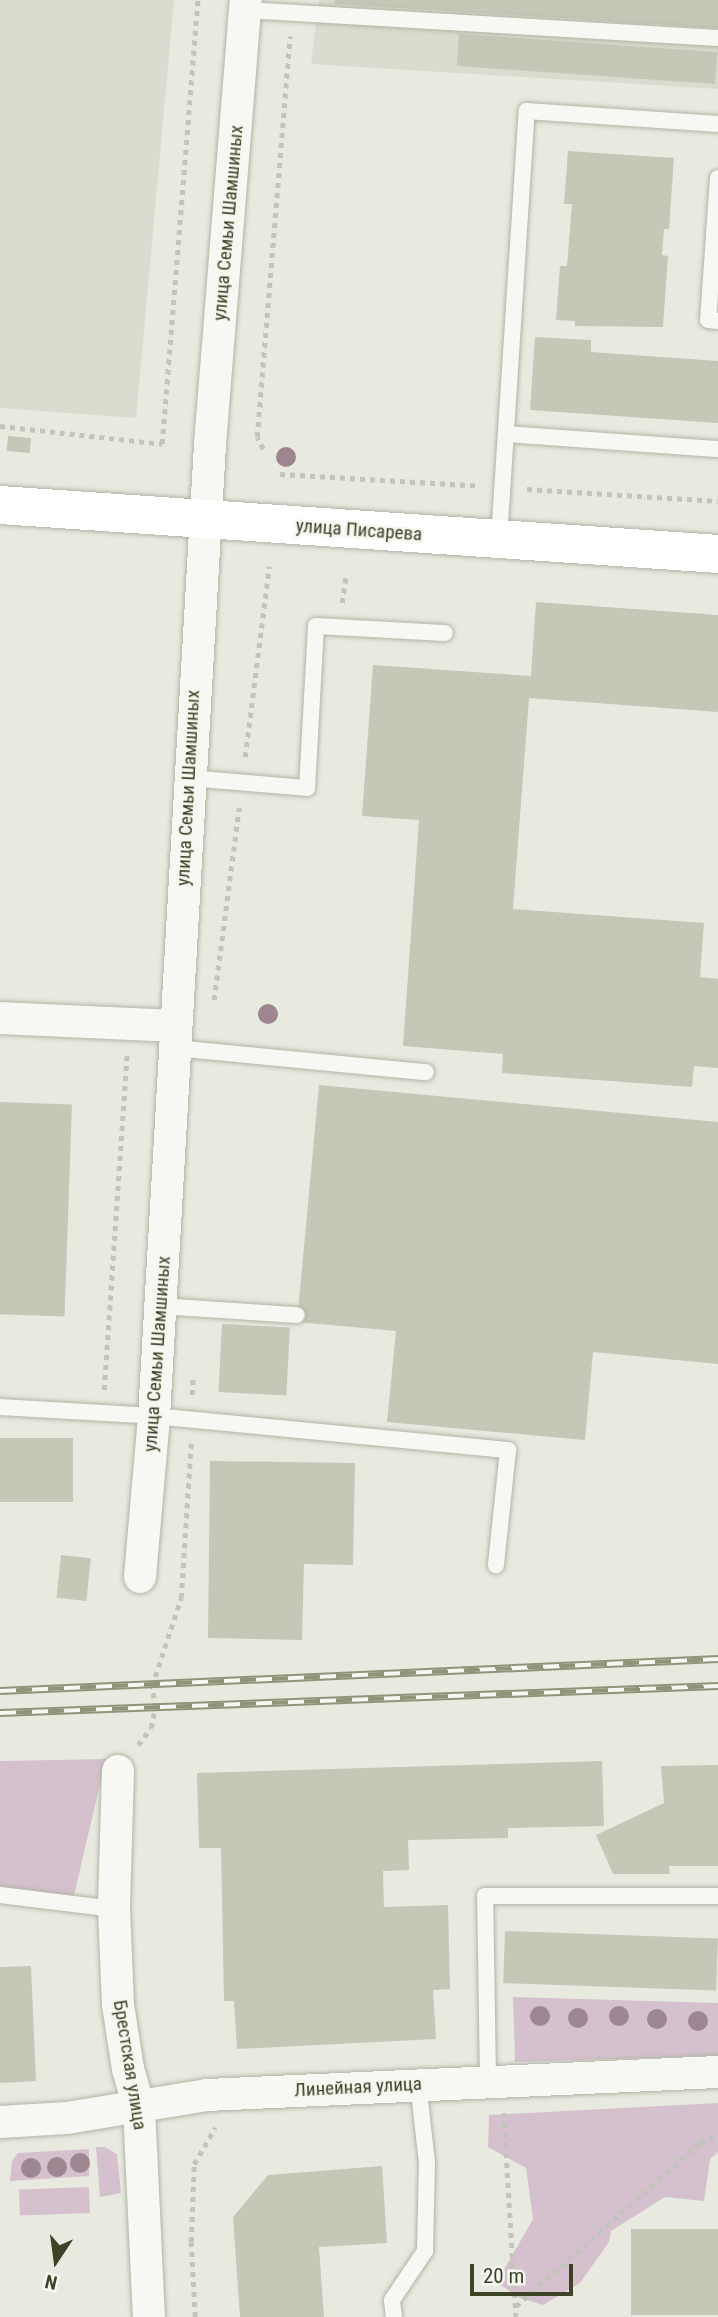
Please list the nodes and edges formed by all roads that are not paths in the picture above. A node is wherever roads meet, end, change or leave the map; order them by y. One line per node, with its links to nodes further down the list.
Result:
1 (246, 5): 2 (lane); 9 (street, улица Семьи Шамшиных)
2 (718, 38)
3 (718, 124): 6 (lane)
4 (718, 178): 5 (lane)
5 (718, 321)
6 (507, 434): 7 (lane); 10 (lane)
7 (718, 449)
8 (0, 505): 9 (main road, улица Писарева)
9 (206, 520): 10 (main road, улица Писарева); 13 (street, улица Семьи Шамшиных)
10 (499, 540): 11 (main road, улица Писарева)
11 (718, 554)
12 (445, 633): 13 (lane)
13 (188, 778): 15 (street, улица Семьи Шамшиных)
14 (0, 1018): 15 (street)
15 (176, 1037): 16 (lane); 17 (street, улица Семьи Шамшиных)
16 (426, 1072)
17 (160, 1306): 18 (lane); 20 (street, улица Семьи Шамшиных)
18 (298, 1315)
19 (0, 1407): 20 (lane)
20 (154, 1416): 21 (lane); 22 (street, улица Семьи Шамшиных)
21 (496, 1564)
22 (140, 1577)
23 (118, 1771): 26 (street, Брестская улица)
24 (0, 1895): 26 (lane)
25 (718, 1896): 29 (lane)
26 (114, 1909): 30 (street, Брестская улица)
27 (718, 2072): 29 (street, Линейная улица)
28 (418, 2083): 29 (street, Линейная улица); 30 (street, Линейная улица); 33 (lane)
29 (496, 2093)
30 (139, 2106): 31 (street, Линейная улица); 32 (street, Брестская улица)
31 (0, 2122)
32 (149, 2317)
33 (394, 2317)

